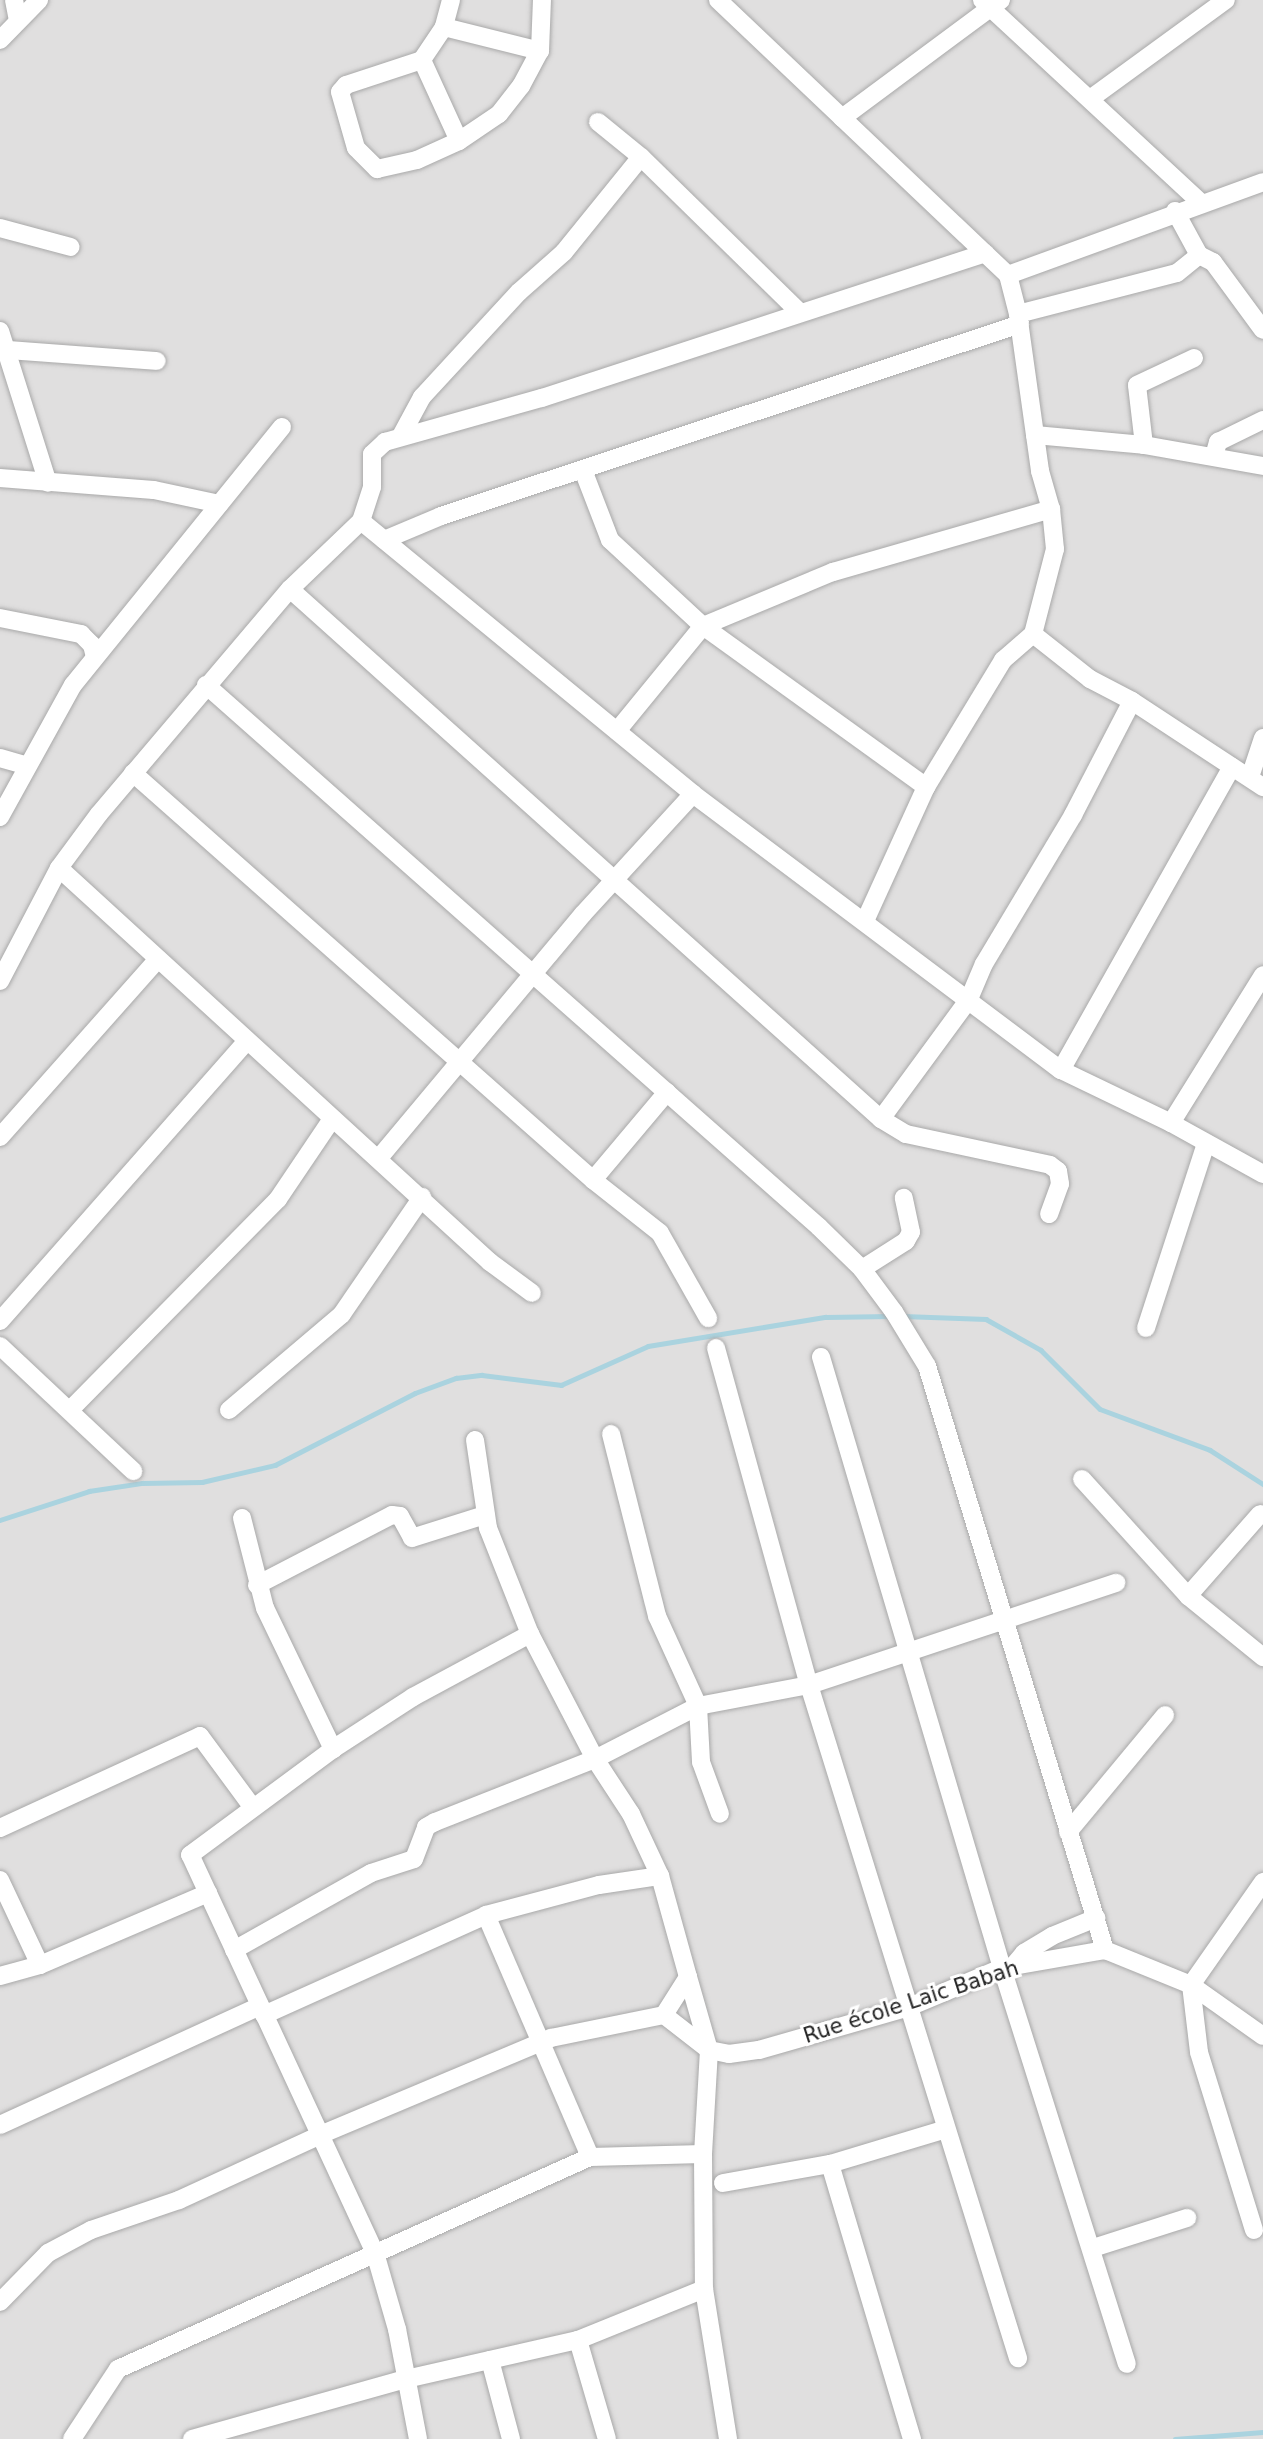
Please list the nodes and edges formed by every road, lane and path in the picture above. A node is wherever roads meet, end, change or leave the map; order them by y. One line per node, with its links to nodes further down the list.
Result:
1 (14, 0): 8 (street)
2 (39, 0): 8 (street)
3 (451, 0): 9 (street)
4 (542, 0): 11 (street)
5 (718, 0): 14 (street)
6 (1226, 0): 13 (street)
7 (991, 3): 13 (street); 14 (street)
8 (18, 21): 10 (street)
9 (444, 27): 11 (street); 12 (street)
10 (0, 40)
11 (540, 51): 16 (street)
12 (422, 60): 16 (street); 16 (street)
13 (1090, 99): 19 (street)
14 (842, 118): 23 (street)
15 (598, 122): 17 (street)
16 (459, 141)
17 (641, 157): 26 (street); 35 (street)
18 (1263, 182): 19 (street)
19 (1200, 202): 20 (street)
20 (1175, 211): 24 (street); 25 (street)
21 (0, 228): 22 (street)
22 (71, 247)
23 (985, 253): 25 (street); 26 (street)
24 (1199, 255): 27 (street); 28 (street)
25 (1008, 275): 27 (street)
26 (798, 311): 35 (street)
27 (1019, 319): 36 (street); 40 (street)
28 (1263, 330)
29 (0, 331): 30 (street)
30 (7, 350): 32 (street); 42 (street)
31 (1194, 358): 37 (street)
32 (157, 361)
33 (1263, 420): 38 (street)
34 (282, 427): 43 (street)
35 (402, 435): 45 (street)
36 (1035, 435): 37 (street); 44 (street)
37 (1144, 444): 38 (street)
38 (1214, 456): 39 (street)
39 (1263, 466)
40 (583, 470): 46 (street); 49 (street)
41 (0, 478): 42 (street)
42 (48, 484): 43 (street)
43 (220, 504): 51 (street)
44 (1051, 509): 49 (street); 50 (street)
45 (361, 521): 46 (street); 47 (street)
46 (384, 540): 54 (street)
47 (290, 589): 52 (street); 65 (street)
48 (0, 618): 51 (street)
49 (702, 626): 54 (street); 61 (street)
50 (1033, 634): 53 (street); 61 (street)
51 (95, 657): 57 (street)
52 (206, 685): 59 (street); 68 (street)
53 (1132, 701): 58 (street); 71 (street)
54 (617, 731): 62 (street)
55 (1263, 738): 60 (street)
56 (0, 758): 57 (street)
57 (25, 765): 63 (street)
58 (1232, 767): 60 (street); 74 (street)
59 (133, 773): 64 (street); 73 (street)
60 (1257, 782)
61 (926, 787): 66 (street)
62 (693, 794): 65 (street); 66 (street)
63 (0, 817)
64 (59, 868): 67 (street); 70 (street)
65 (615, 880): 68 (street); 77 (street)
66 (865, 921): 71 (street)
67 (158, 959): 72 (street); 79 (street)
68 (533, 974): 73 (street); 75 (street)
69 (1263, 975): 78 (street)
70 (0, 981)
71 (969, 999): 74 (street); 77 (street)
72 (247, 1041): 76 (street); 90 (street)
73 (459, 1061): 81 (street); 83 (street)
74 (1061, 1070): 78 (street)
75 (667, 1092): 83 (street); 87 (street)
76 (332, 1119): 81 (street); 95 (street)
77 (881, 1119): 86 (street)
78 (1171, 1123): 80 (street)
79 (0, 1137)
80 (1206, 1143): 82 (street); 91 (street)
81 (379, 1158): 84 (street)
82 (1263, 1174)
83 (593, 1180): 89 (street)
84 (422, 1197): 88 (street); 96 (street)
85 (904, 1198): 87 (street)
86 (1049, 1214)
87 (862, 1269): 107 (street)
88 (533, 1293)
89 (708, 1318)
90 (0, 1321)
91 (1146, 1328)
92 (0, 1346): 95 (street)
93 (716, 1349): 111 (street)
94 (821, 1357): 109 (street)
95 (70, 1410): 99 (street)
96 (229, 1410)
97 (611, 1434): 112 (street)
98 (475, 1440): 102 (street)
99 (133, 1471)
100 (1082, 1479): 106 (street)
101 (1260, 1514): 106 (street)
102 (485, 1515): 105 (street); 108 (street)
103 (242, 1518): 105 (street)
104 (1116, 1583): 107 (street)
105 (257, 1586): 114 (street)
106 (1188, 1596): 110 (street)
107 (1006, 1620): 109 (street); 119 (street)
108 (530, 1634): 114 (street); 115 (street)
109 (908, 1652): 111 (street); 129 (street)
110 (1263, 1657)
111 (809, 1685): 112 (street); 133 (street)
112 (698, 1706): 115 (street); 117 (street)
113 (1165, 1714): 119 (street)
114 (333, 1749): 116 (street)
115 (595, 1759): 120 (street); 126 (street)
116 (253, 1808): 118 (street); 123 (street)
117 (720, 1814)
118 (0, 1828)
119 (1068, 1832): 125 (street)
120 (660, 1876): 124 (street); 131 (street)
121 (0, 1880): 128 (street)
122 (1263, 1882): 132 (street)
123 (208, 1893): 126 (street); 128 (street)
124 (486, 1915): 134 (street); 137 (street)
125 (1096, 1919): 127 (street); 129 (street)
126 (234, 1950): 134 (street)
127 (1105, 1950): 129 (street, Rue école Laic Babah); 132 (street)
128 (40, 1965): 130 (street)
129 (1008, 1967): 133 (street, Rue école Laic Babah); 148 (street)
130 (0, 1976)
131 (688, 1977): 135 (street); 138 (street)
132 (1191, 1985): 136 (street); 147 (street)
133 (908, 2007): 138 (street, Rue école Laic Babah); 140 (street)
134 (262, 2010): 139 (street); 141 (street)
135 (664, 2015): 137 (street); 138 (street)
136 (1263, 2036)
137 (541, 2042): 141 (street); 143 (street)
138 (709, 2050): 142 (street)
139 (0, 2125)
140 (946, 2129): 144 (street); 153 (street)
141 (320, 2135): 149 (street); 151 (street)
142 (703, 2154): 143 (street); 150 (street)
143 (590, 2157): 149 (street)
144 (830, 2164): 145 (street); 163 (street)
145 (723, 2183)
146 (1187, 2218): 148 (street)
147 (1254, 2230)
148 (1093, 2248): 155 (street)
149 (375, 2253): 156 (street); 157 (street)
150 (704, 2289): 152 (street); 162 (street)
151 (0, 2302)
152 (578, 2340): 154 (street); 161 (street)
153 (1018, 2358)
154 (490, 2360): 156 (street); 160 (street)
155 (1127, 2364)
156 (407, 2379): 158 (street); 159 (street)
157 (72, 2439)
158 (192, 2439)
159 (418, 2439)
160 (511, 2439)
161 (607, 2439)
162 (728, 2439)
163 (912, 2439)

